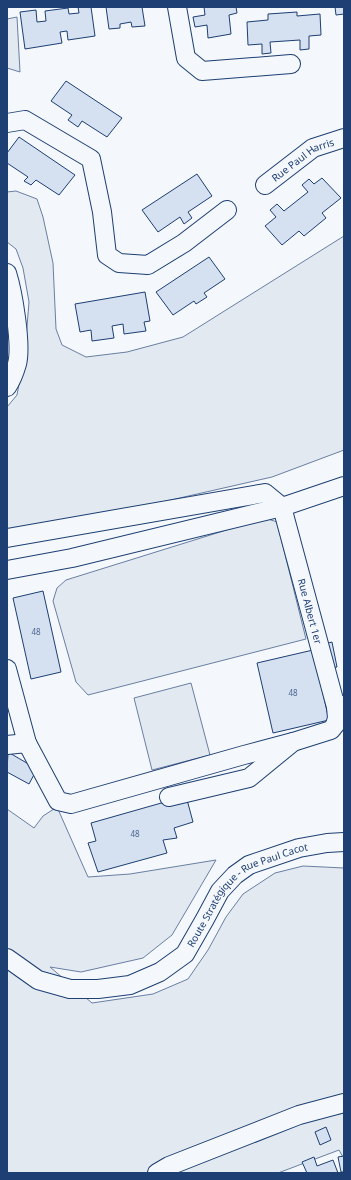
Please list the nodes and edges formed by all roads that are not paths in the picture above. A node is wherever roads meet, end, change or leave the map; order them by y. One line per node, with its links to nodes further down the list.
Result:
1 (177, 7): 2 (street)
2 (291, 64)
3 (7, 123): 6 (street)
4 (344, 138): 5 (street, Rue Paul Harris)
5 (265, 185)
6 (227, 210)
7 (7, 273): 8 (street)
8 (7, 386)
9 (344, 486): 10 (street)
10 (282, 506): 11 (street); 12 (street); 14 (street, Rue Albert 1er)
11 (7, 538)
12 (7, 570)
13 (7, 669): 16 (street)
14 (340, 706): 15 (street)
15 (293, 742): 16 (street); 18 (street)
16 (27, 743): 17 (street)
17 (7, 745)
18 (169, 797)
19 (344, 842): 20 (street, Route Stratégique - Rue Paul Cacot)
20 (7, 958)
21 (344, 1091): 23 (street)
22 (344, 1103): 23 (street)
23 (299, 1115): 24 (street)
24 (157, 1173)

